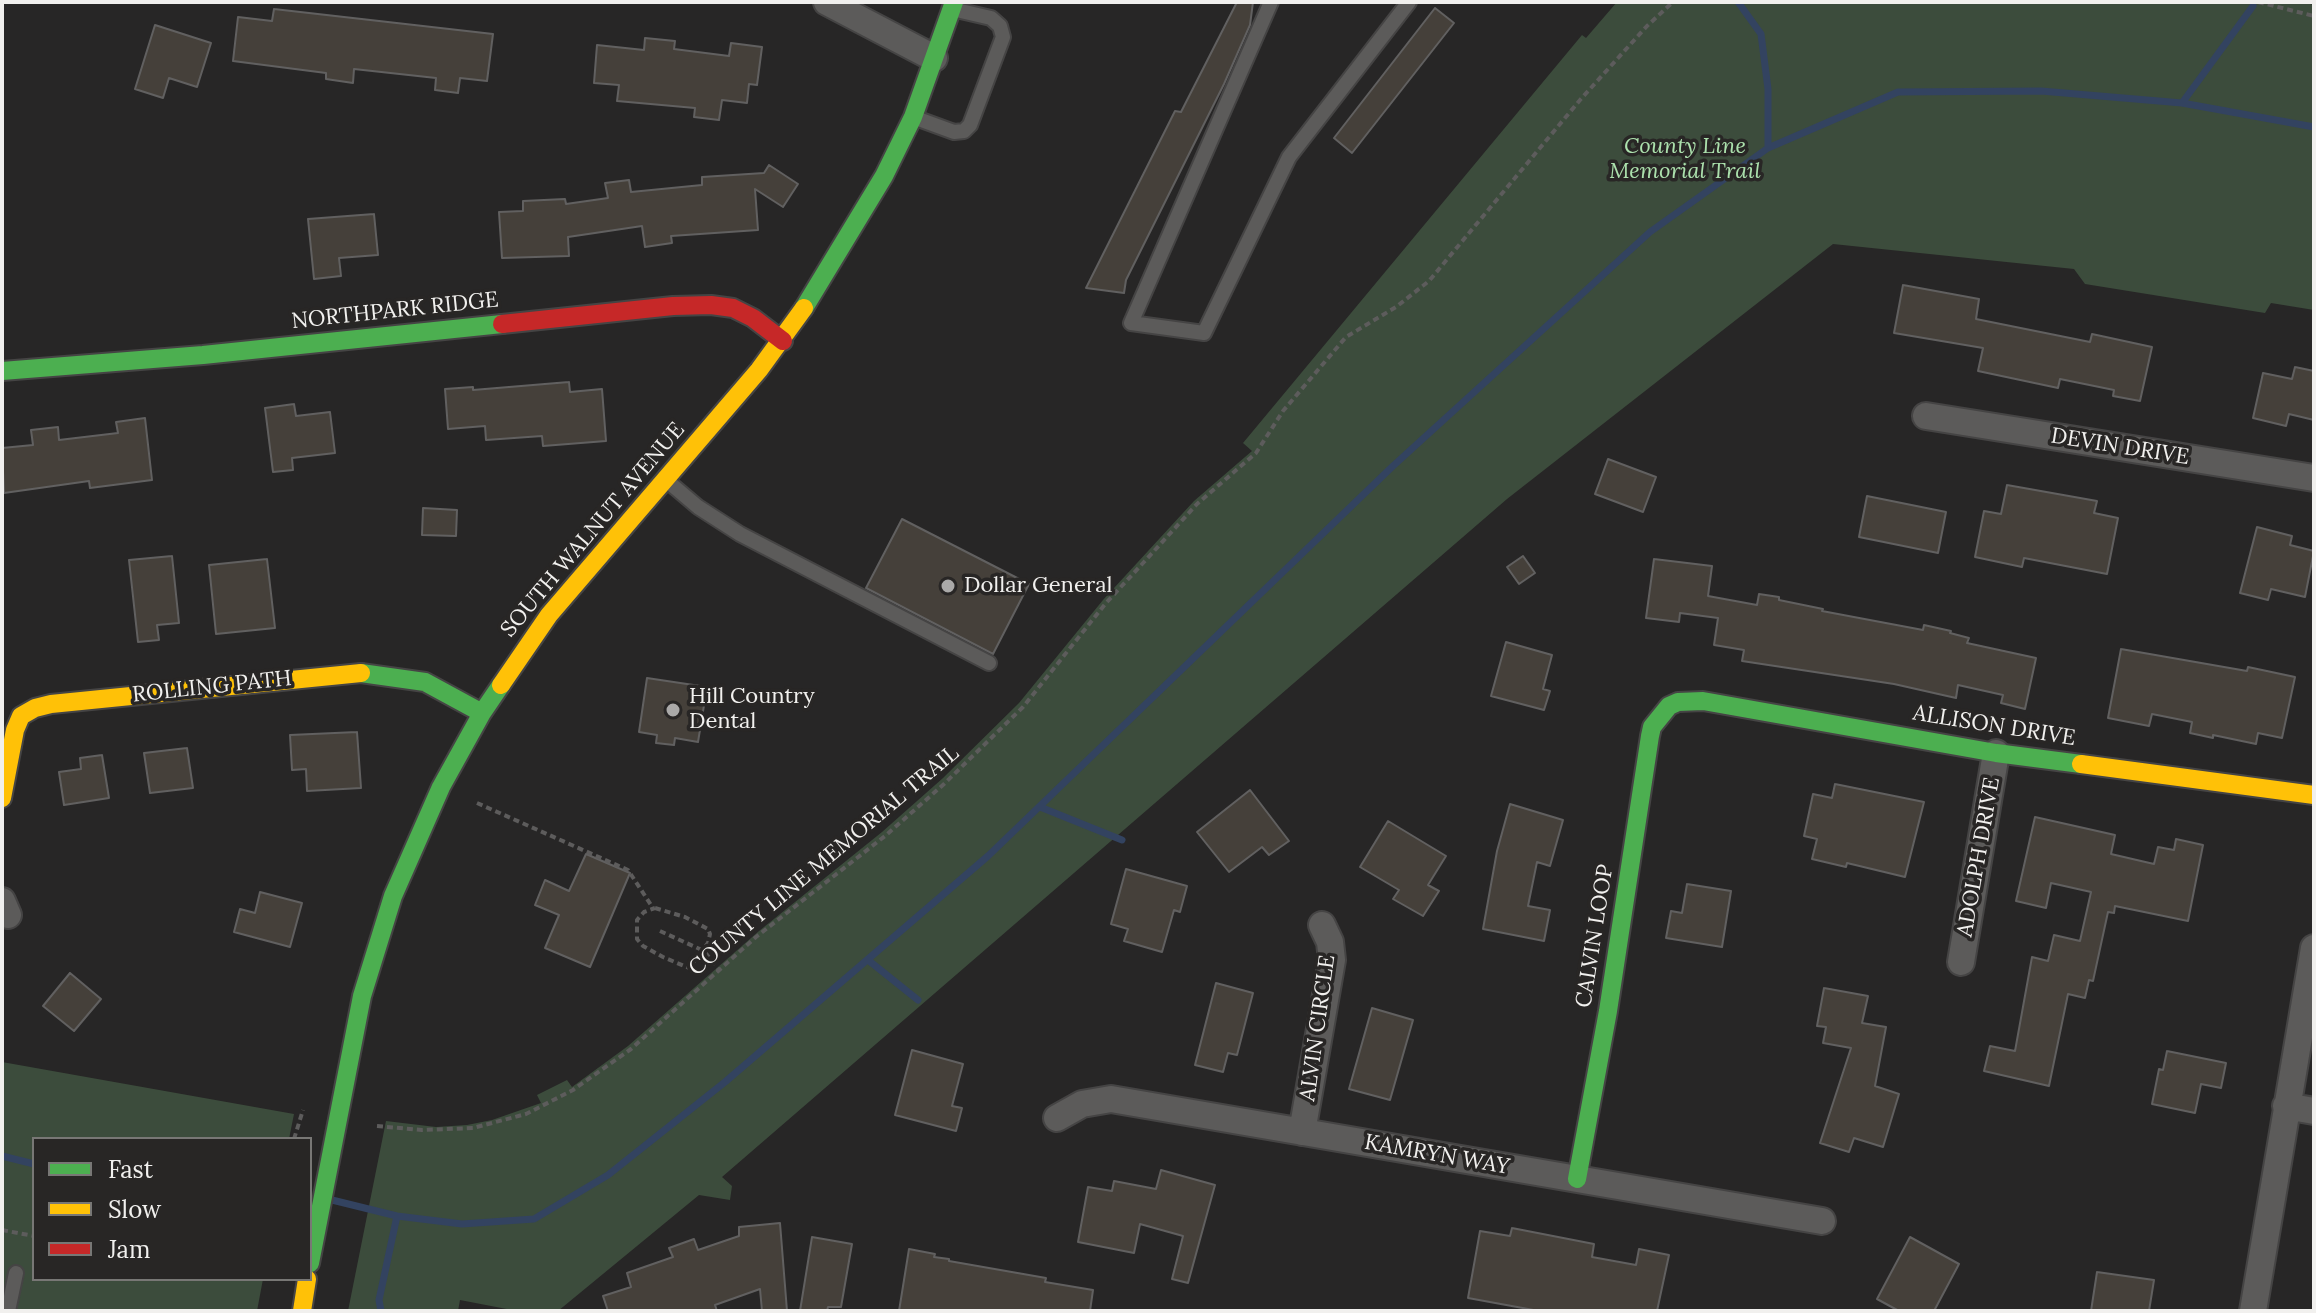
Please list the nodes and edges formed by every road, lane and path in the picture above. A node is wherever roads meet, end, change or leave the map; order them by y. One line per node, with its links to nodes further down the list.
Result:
1 (827, 2): 8 (street)
2 (1271, 2): 3 (lane)
3 (1409, 2)
4 (1673, 2): 28 (path, COUNTY LINE MEMORIAL TRAIL)
5 (2258, 2): 7 (path)
6 (953, 6): 8 (street, SOUTH WALNUT AVENUE); 9 (lane)
7 (2314, 16)
8 (934, 58): 9 (street, SOUTH WALNUT AVENUE)
9 (913, 117): 10 (street, SOUTH WALNUT AVENUE)
10 (783, 341): 11 (street, NORTHPARK RIDGE); 14 (street, SOUTH WALNUT AVENUE)
11 (2, 371)
12 (1926, 416): 13 (street, DEVIN DRIVE)
13 (2314, 478)
14 (664, 479): 15 (lane); 17 (street, SOUTH WALNUT AVENUE)
15 (989, 663)
16 (1669, 706): 18 (street, ALLISON DRIVE); 36 (street, CALVIN LOOP)
17 (482, 713): 20 (street, ROLLING PATH); 40 (street, SOUTH WALNUT AVENUE)
18 (1996, 753): 19 (street, ALLISON DRIVE); 27 (street, ADOLPH DRIVE)
19 (2314, 795)
20 (2, 798)
21 (477, 803): 22 (path)
22 (653, 908): 26 (path); 26 (path)
23 (1322, 925): 34 (street, ALVIN CIRCLE)
24 (660, 931): 26 (path)
25 (2314, 948): 29 (street)
26 (703, 951): 28 (path)
27 (1961, 962)
28 (719, 970): 33 (path, COUNTY LINE MEMORIAL TRAIL)
29 (2286, 1106): 31 (street); 45 (street)
30 (303, 1110): 35 (path)
31 (2314, 1111)
32 (1057, 1118): 34 (street, KAMRYN WAY)
33 (377, 1126)
34 (1302, 1132): 36 (street, KAMRYN WAY)
35 (294, 1137)
36 (1577, 1179): 37 (street, KAMRYN WAY)
37 (1822, 1221)
38 (2, 1230): 39 (path)
39 (32, 1236)
40 (312, 1252)
41 (16, 1273): 43 (lane)
42 (307, 1281): 44 (street)
43 (8, 1311)
44 (302, 1311)
45 (2253, 1311)

